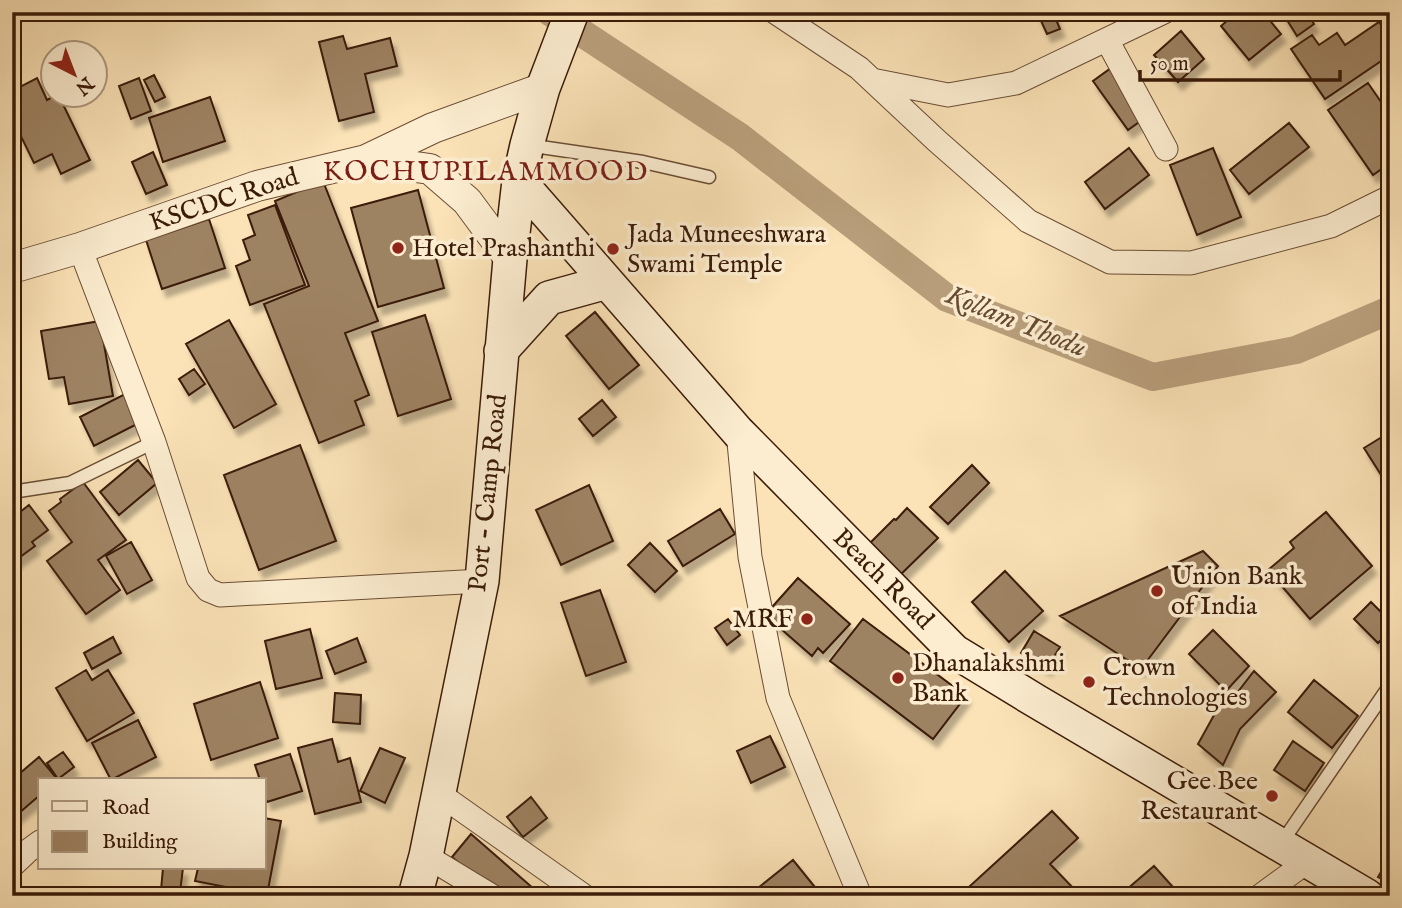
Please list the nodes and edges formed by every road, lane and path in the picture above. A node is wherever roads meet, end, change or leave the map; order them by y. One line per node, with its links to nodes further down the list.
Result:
1 (572, 12): 6 (main road, Port - Camp Road)
2 (775, 12): 5 (street)
3 (1162, 13): 4 (street)
4 (1107, 40): 5 (street); 8 (street)
5 (872, 80): 12 (street)
6 (543, 88): 7 (main road, Port - Camp Road); 9 (street, KSCDC Road)
7 (527, 145): 10 (lane); 11 (main road, Port - Camp Road)
8 (1166, 149)
9 (366, 160): 13 (street, KSCDC Road); 14 (street)
10 (709, 177)
11 (520, 181): 14 (main road, Port - Camp Road); 16 (main road, Beach Road)
12 (1390, 197)
13 (80, 248): 15 (street, KSCDC Road); 19 (street)
14 (510, 259): 17 (main road, Port - Camp Road)
15 (12, 268)
16 (607, 282): 17 (main road); 18 (main road, Beach Road)
17 (501, 351): 21 (main road, Port - Camp Road)
18 (738, 432): 25 (main road, Beach Road); 31 (street)
19 (154, 442): 20 (lane); 21 (street)
20 (12, 492)
21 (482, 581): 23 (main road, Port - Camp Road)
22 (1390, 685): 25 (lane)
23 (438, 793): 26 (main road, Port - Camp Road); 30 (street)
24 (38, 843): 27 (street)
25 (1294, 853): 32 (street); 33 (main road, Beach Road)
26 (426, 856): 28 (main road, Port - Camp Road); 29 (street)
27 (12, 866)
28 (415, 896)
29 (492, 896)
30 (584, 896)
31 (860, 896)
32 (1260, 896)
33 (1367, 896)

